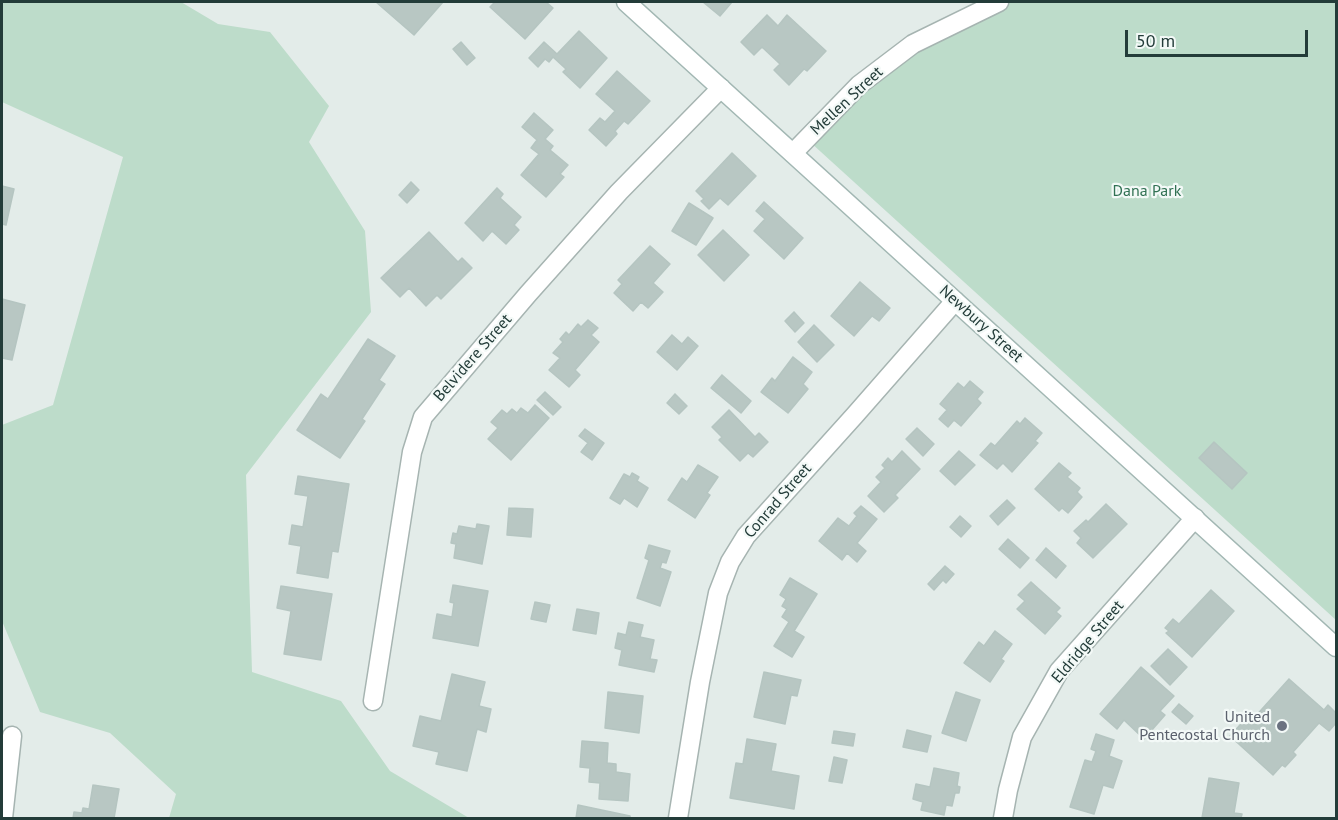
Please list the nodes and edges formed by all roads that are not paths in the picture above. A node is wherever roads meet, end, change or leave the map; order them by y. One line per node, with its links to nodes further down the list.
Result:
1 (626, 2): 3 (street, Newbury Street)
2 (999, 2): 4 (street, Mellen Street)
3 (721, 88): 4 (street, Newbury Street); 8 (street, Belvidere Street)
4 (793, 153): 5 (street, Newbury Street)
5 (955, 301): 6 (street, Newbury Street); 11 (street, Conrad Street)
6 (1195, 518): 7 (street, Newbury Street); 12 (street, Eldridge Street)
7 (1336, 647)
8 (373, 701)
9 (12, 736): 10 (street)
10 (3, 819)
11 (678, 819)
12 (1003, 819)

